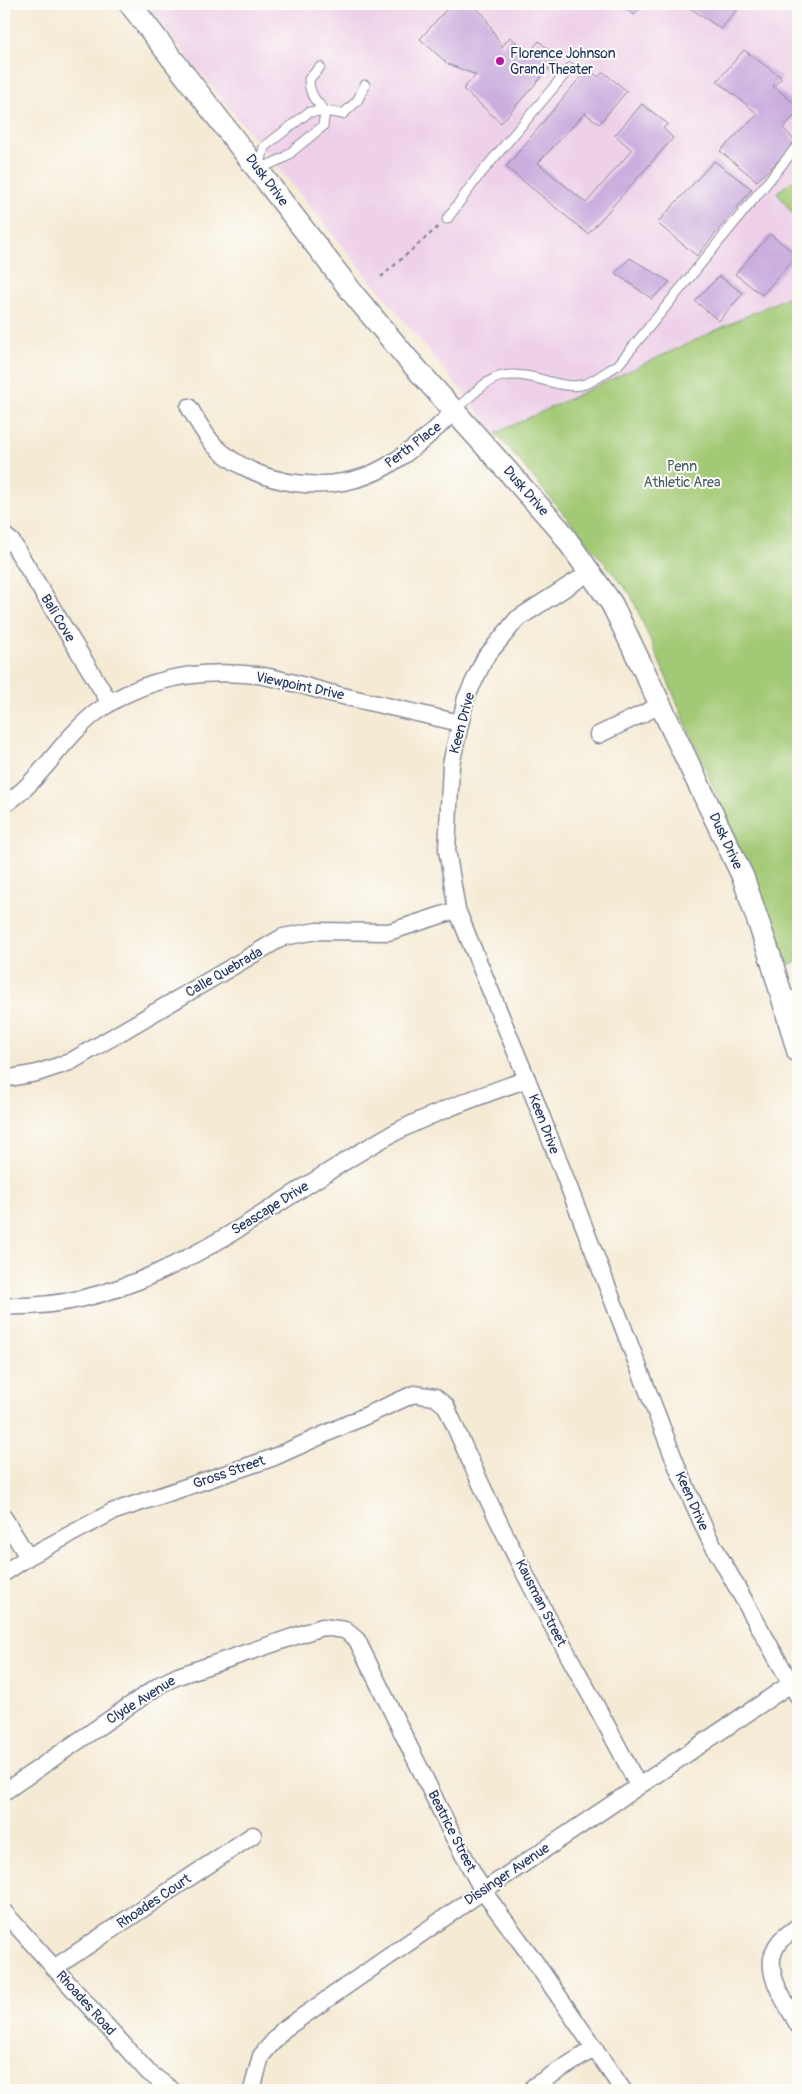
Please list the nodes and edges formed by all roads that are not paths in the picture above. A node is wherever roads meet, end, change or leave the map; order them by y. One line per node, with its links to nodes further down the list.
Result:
1 (130, 4): 7 (street, Dusk Drive)
2 (320, 67): 5 (lane)
3 (570, 68): 8 (lane)
4 (365, 85): 5 (lane)
5 (325, 111): 7 (lane); 7 (lane)
6 (798, 145): 10 (lane)
7 (259, 169): 10 (street, Dusk Drive)
8 (447, 219)
9 (189, 406): 10 (street, Perth Place)
10 (455, 410): 12 (street, Dusk Drive)
11 (4, 535): 13 (street, Bali Cove)
12 (590, 572): 14 (street, Dusk Drive); 15 (street, Keen Drive)
13 (110, 703): 15 (street, Viewpoint Drive); 17 (street, Viewpoint Drive)
14 (661, 705): 16 (street); 19 (street, Dusk Drive)
15 (460, 723): 18 (street, Keen Drive)
16 (598, 735)
17 (4, 805)
18 (458, 910): 21 (street, Calle Quebrada); 22 (street, Keen Drive)
19 (790, 996): 20 (street, Dusk Drive)
20 (797, 1042)
21 (4, 1079)
22 (527, 1079): 23 (street, Seascape Drive); 29 (street, Keen Drive)
23 (4, 1306)
24 (451, 1417): 26 (street, Gross Street); 30 (street, Kausman Street)
25 (4, 1518): 26 (street)
26 (28, 1557): 27 (street, Gross Street)
27 (4, 1573)
28 (322, 1627): 31 (street, Clyde Avenue); 33 (street, Beatrice Street)
29 (795, 1689): 30 (street, Dissinger Avenue)
30 (638, 1786): 33 (street, Dissinger Avenue)
31 (4, 1792)
32 (253, 1835): 36 (street, Rhoades Court)
33 (483, 1891): 38 (street, Beatrice Street); 41 (street, Dissinger Avenue)
34 (4, 1912): 36 (street, Rhoades Road)
35 (798, 1926): 37 (street)
36 (54, 1968): 40 (street, Rhoades Road)
37 (798, 2025)
38 (595, 2048): 39 (street); 42 (street, Beatrice Street)
39 (534, 2086)
40 (172, 2090)
41 (252, 2090)
42 (623, 2090)

